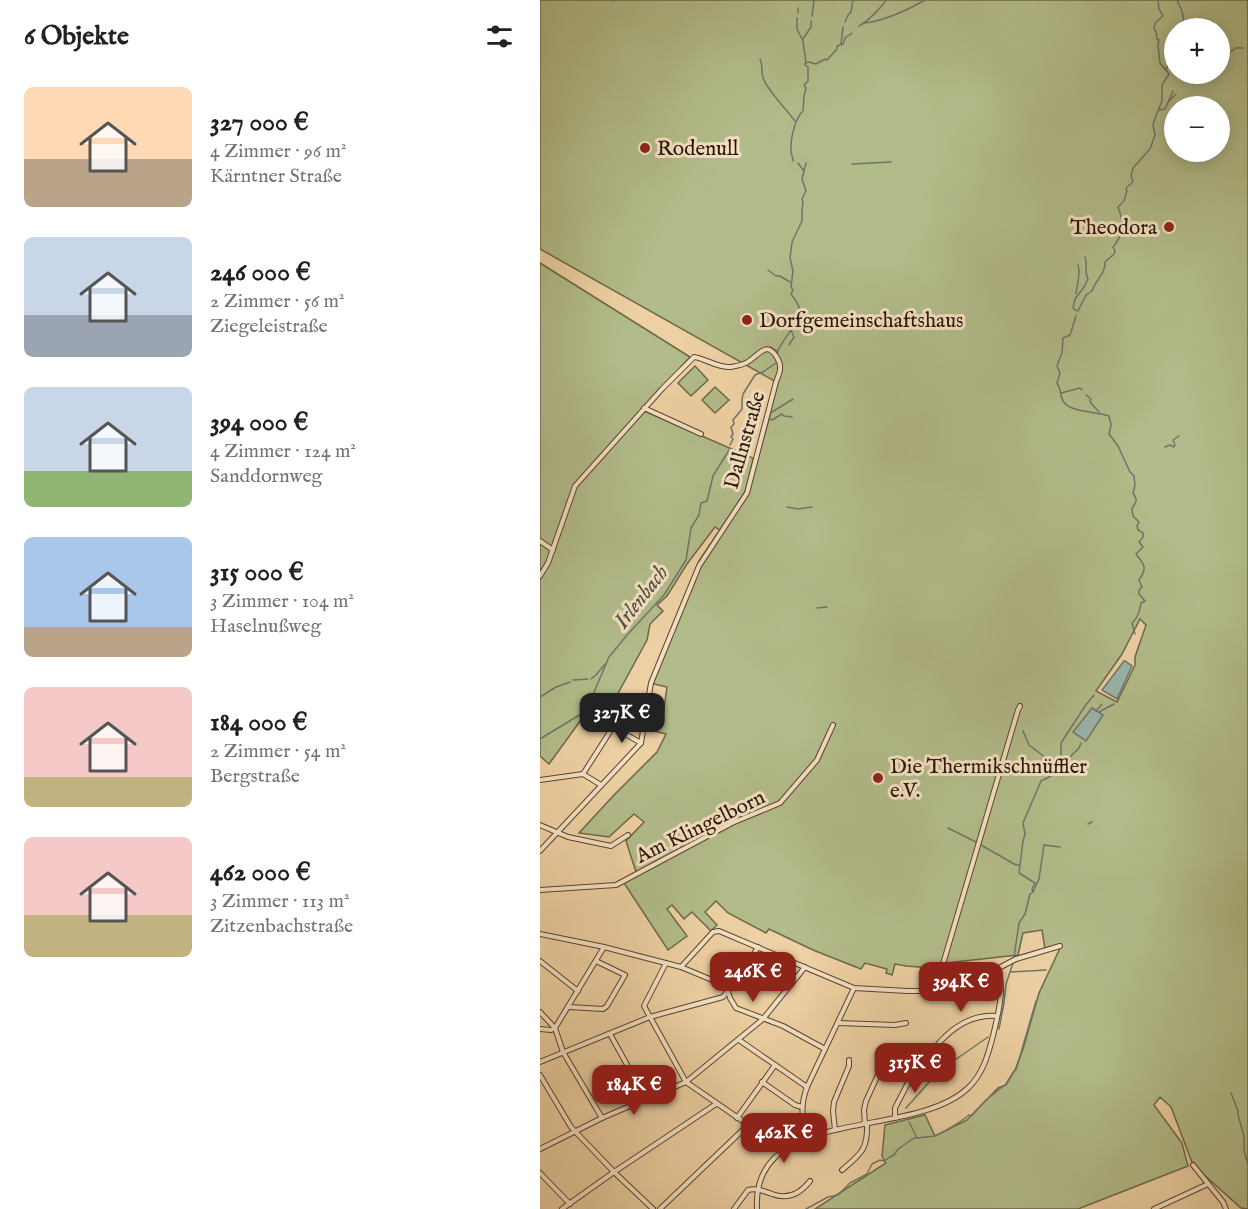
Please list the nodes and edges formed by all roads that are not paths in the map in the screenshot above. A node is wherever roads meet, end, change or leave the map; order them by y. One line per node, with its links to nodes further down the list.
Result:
1 (644, 408): 2 (street); 4 (street); 8 (street, Dallnstraße)
2 (701, 434)
3 (540, 541): 4 (street)
4 (553, 550): 5 (street)
5 (540, 576)
6 (1020, 706): 30 (street)
7 (833, 725): 16 (street, Am Klingelborn)
8 (641, 743): 9 (street); 11 (street)
9 (583, 774): 10 (street); 11 (street)
10 (540, 780)
11 (601, 786): 13 (street)
12 (540, 825): 13 (street)
13 (557, 833): 14 (street); 15 (street)
14 (628, 835)
15 (540, 850)
16 (540, 890)
17 (540, 934): 19 (street)
18 (1060, 946): 26 (street)
19 (604, 947): 22 (street); 23 (street)
20 (758, 947): 24 (street); 25 (street); 29 (street)
21 (540, 961): 28 (street)
22 (596, 961): 28 (street); 31 (street)
23 (666, 963): 24 (street); 34 (street)
24 (681, 967): 29 (street)
25 (805, 967): 27 (street); 35 (street)
26 (998, 969): 30 (street); 33 (street)
27 (855, 987): 30 (street); 36 (street)
28 (578, 991): 31 (street)
29 (728, 991): 34 (street); 35 (street)
30 (935, 991)
31 (568, 1007): 38 (street)
32 (540, 1012): 38 (street)
33 (997, 1016): 42 (street); 59 (street)
34 (650, 1017): 40 (street); 51 (street)
35 (763, 1019): 41 (street); 43 (street)
36 (838, 1023): 37 (street); 43 (street)
37 (906, 1023)
38 (555, 1028): 39 (street); 44 (street)
39 (540, 1029)
40 (610, 1034): 44 (street); 54 (street)
41 (739, 1040): 48 (street); 51 (street)
42 (938, 1044)
43 (825, 1049): 53 (street)
44 (563, 1052): 46 (street); 57 (street)
45 (849, 1060): 62 (street)
46 (540, 1062)
47 (881, 1063): 60 (street)
48 (775, 1065): 52 (street); 53 (street)
49 (914, 1066): 59 (street)
50 (540, 1075): 63 (street)
51 (686, 1082): 54 (street); 55 (street)
52 (762, 1082): 56 (street); 58 (street)
53 (807, 1087): 56 (street)
54 (646, 1099): 57 (street)
55 (716, 1104): 58 (street); 69 (street)
56 (802, 1107): 64 (street)
57 (602, 1118): 63 (street)
58 (737, 1118): 61 (street)
59 (895, 1119): 60 (street)
60 (866, 1124): 62 (street); 68 (street)
61 (748, 1125): 66 (street); 77 (street)
62 (835, 1130): 64 (street)
63 (574, 1131): 65 (street); 69 (street)
64 (807, 1137): 66 (street)
65 (540, 1149)
66 (782, 1151): 73 (street)
67 (1193, 1165): 72 (street)
68 (842, 1170)
69 (614, 1172): 74 (street); 76 (street)
70 (540, 1173): 74 (street)
71 (810, 1181): 73 (street)
72 (1208, 1184): 80 (street); 81 (street)
73 (758, 1189): 78 (street); 79 (street)
74 (570, 1204): 75 (street)
75 (562, 1209)
76 (653, 1209)
77 (660, 1209)
78 (734, 1209)
79 (757, 1209)
80 (1154, 1209)
81 (1226, 1209)

